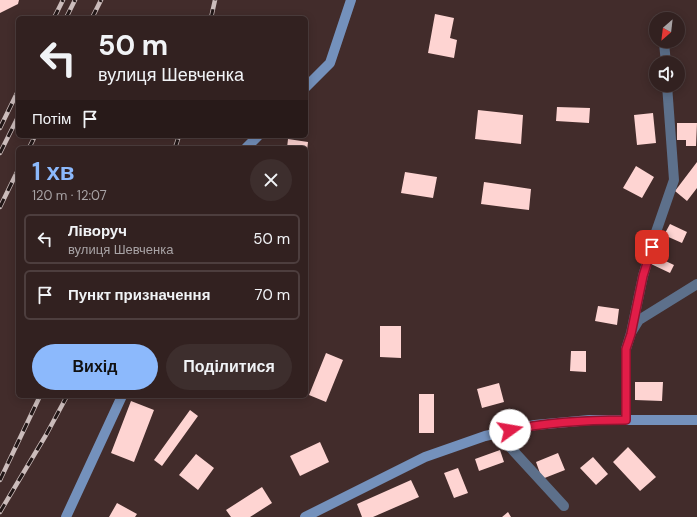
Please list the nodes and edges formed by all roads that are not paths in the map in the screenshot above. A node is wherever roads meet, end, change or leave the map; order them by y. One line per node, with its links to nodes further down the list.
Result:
1 (351, 0): 2 (main road)
2 (308, 85)
3 (668, 92): 7 (street)
4 (256, 138): 5 (main road)
5 (248, 146)
6 (697, 284): 7 (street)
7 (631, 334): 9 (street)
8 (121, 398): 13 (main road)
9 (626, 420): 10 (main road); 11 (main road)
10 (697, 420)
11 (497, 433): 12 (street); 14 (main road)
12 (564, 506)
13 (66, 517)
14 (305, 517)

